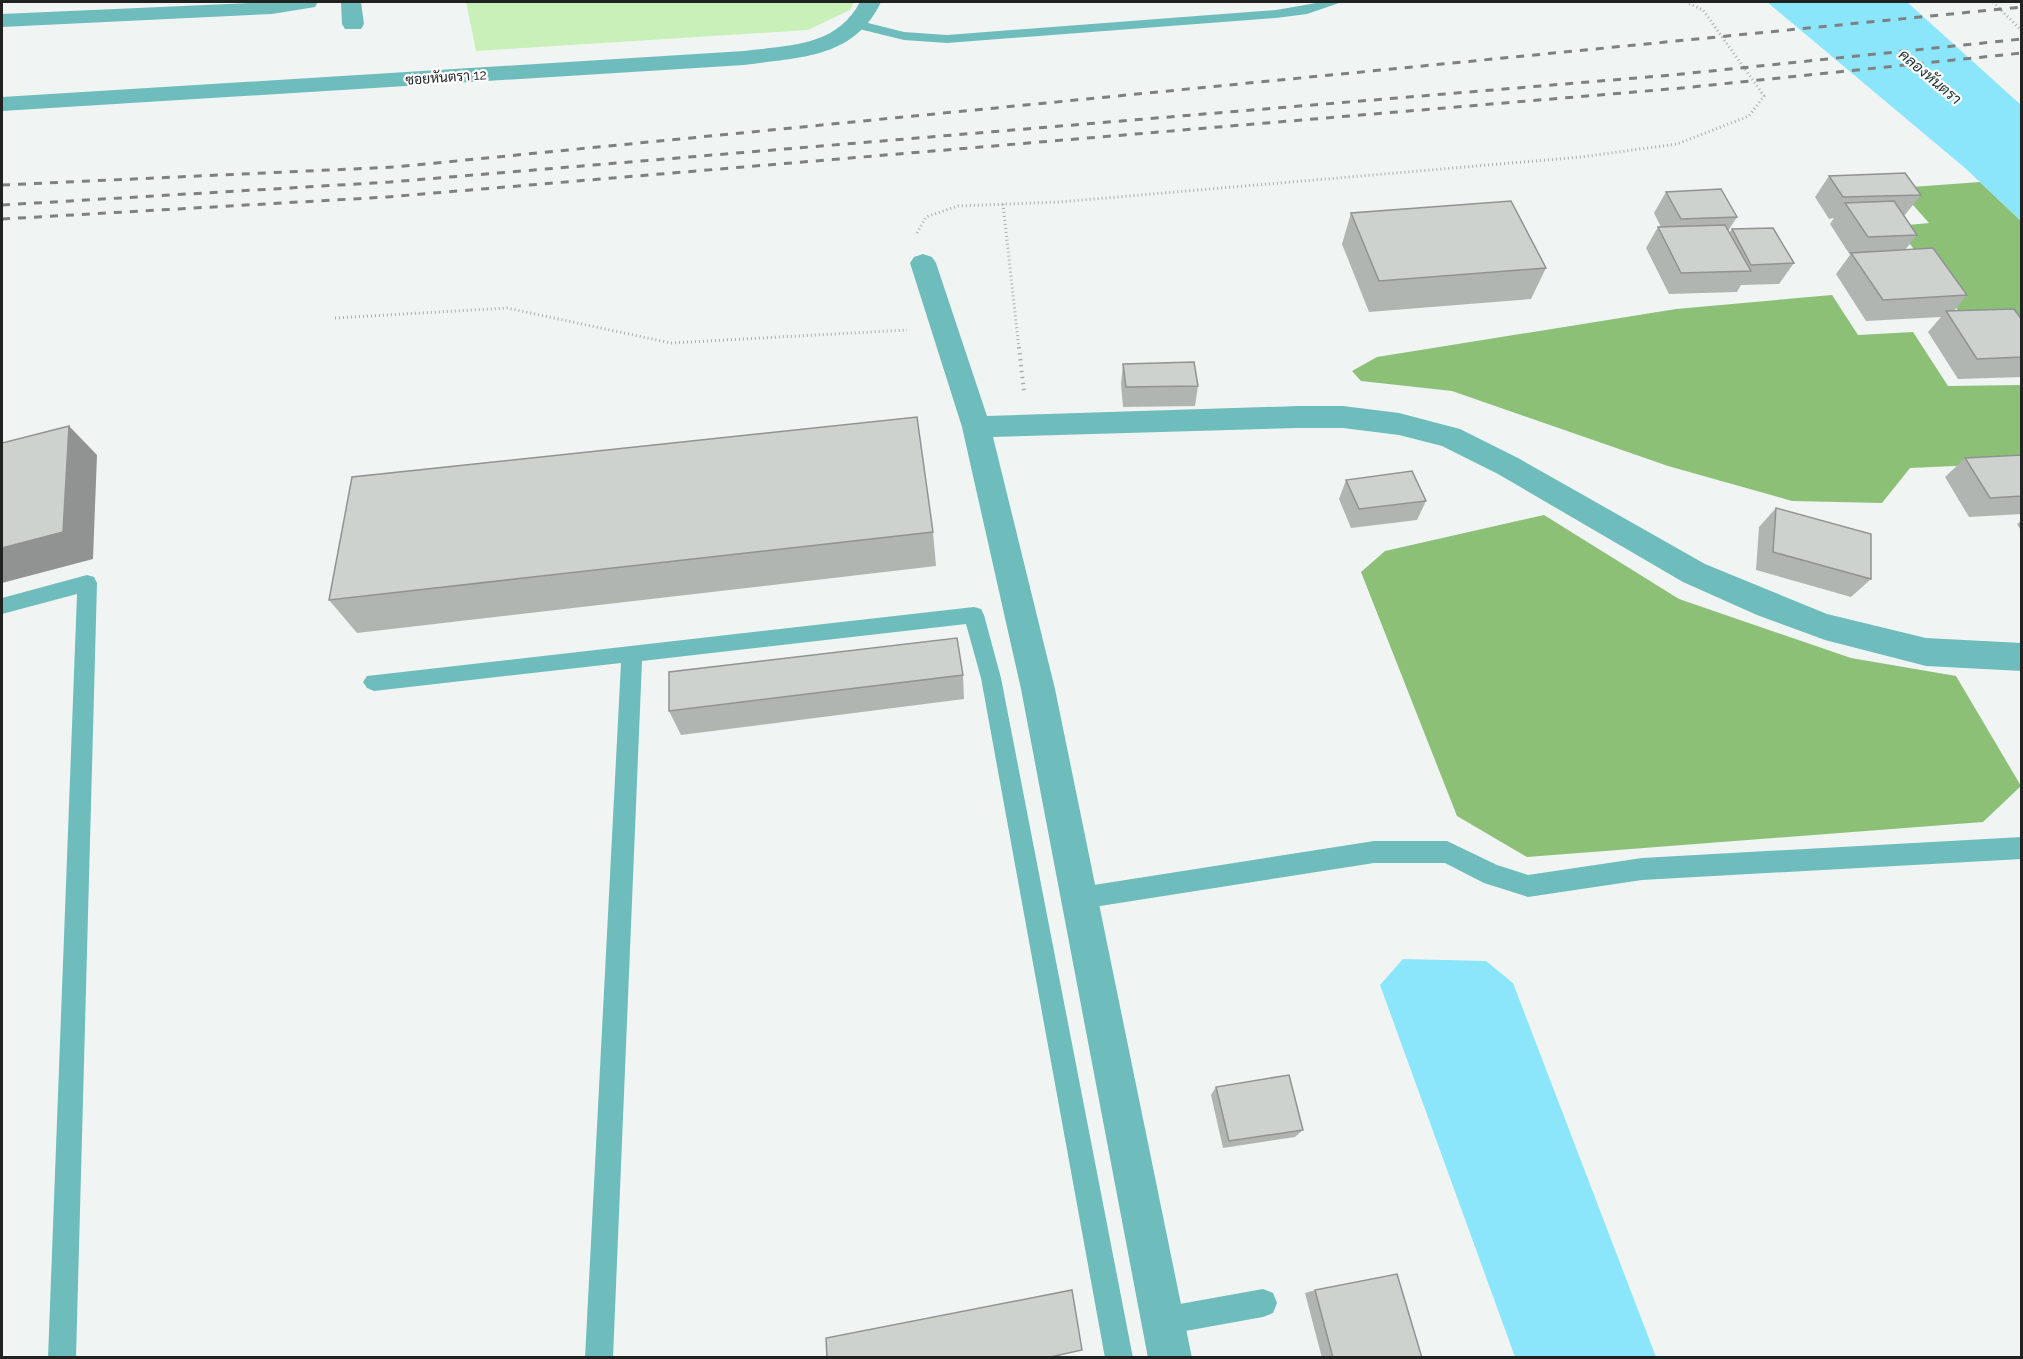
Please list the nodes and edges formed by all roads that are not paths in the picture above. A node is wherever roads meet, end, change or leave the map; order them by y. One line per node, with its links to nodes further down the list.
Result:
1 (307, 2): 5 (street)
2 (351, 2): 7 (street)
3 (870, 2): 8 (street, ซอยหันตรา 12)
4 (1335, 2): 8 (lane)
5 (173, 7): 6 (street)
6 (2, 21)
7 (353, 24)
8 (856, 24): 9 (street, ซอยหันตรา 12)
9 (2, 104)
10 (923, 263): 11 (street)
11 (976, 427): 14 (street); 17 (street)
12 (2, 606): 20 (lane)
13 (632, 653): 15 (lane); 21 (lane); 22 (lane)
14 (2022, 657)
15 (374, 681)
16 (2022, 848): 17 (lane)
17 (1081, 898): 19 (street)
18 (1263, 1303): 19 (lane)
19 (1163, 1321): 23 (street)
20 (62, 1358)
21 (599, 1358)
22 (1119, 1358)
23 (1170, 1358)

